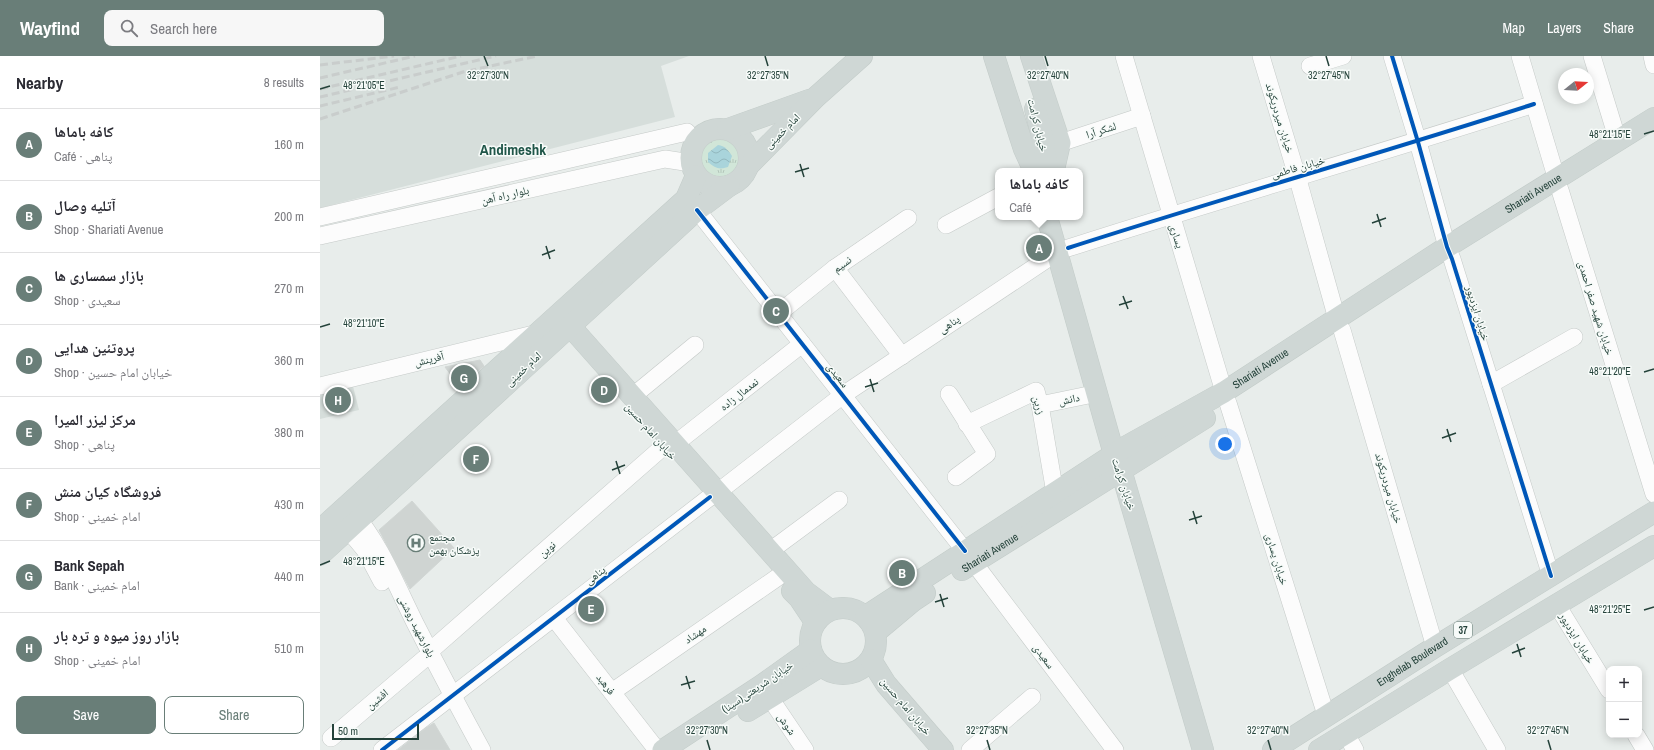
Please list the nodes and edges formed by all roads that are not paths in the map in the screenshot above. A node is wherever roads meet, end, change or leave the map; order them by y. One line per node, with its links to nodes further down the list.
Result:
1 (862, 56): 15 (main road, امام خمینی)
2 (994, 56): 26 (main road)
3 (1005, 56): 27 (main road, خیابان کرامت)
4 (1018, 56): 28 (main road, خیابان کرامت)
5 (1031, 56): 24 (main road)
6 (1124, 56): 17 (street, یساری)
7 (1261, 56): 32 (street, خیابان میردریکوند)
8 (1343, 56): 14 (street)
9 (1392, 56): 23 (street, خیابان ایزدپور)
10 (1520, 56): 16 (street, خیابان شهید صفر احمدی)
11 (1592, 56): 22 (street)
12 (1652, 56): 13 (street)
13 (1654, 65)
14 (1310, 66)
15 (816, 97): 19 (main road, امام خمینی); 25 (main road, امام خمینی)
16 (1534, 104): 23 (street, خیابان فاطمی); 33 (street, خیابان شهید صفر احمدی)
17 (1142, 116): 24 (street, لشکر آرا); 38 (street, یساری)
18 (1654, 118): 22 (main road, Shariati Avenue)
19 (728, 129): 25 (main road); 30 (main road)
20 (1654, 130): 33 (main road, Shariati Avenue)
21 (687, 132): 31 (street, بلوار راه آهن)
22 (1618, 141): 33 (main road, Shariati Avenue)
23 (1418, 142): 32 (street, خیابان فاطمی); 46 (street, خیابان ایزدپور)
24 (1060, 143): 29 (main road)
25 (749, 165): 34 (main road)
26 (1034, 168)
27 (1034, 168)
28 (1047, 168)
29 (1053, 168)
30 (693, 169): 34 (main road); 35 (street, بلوار راه آهن); 50 (main road, امام خمینی)
31 (498, 176): 35 (street); 39 (street, بلوار راه آهن)
32 (1297, 176): 38 (street, خیابان فاطمی); 49 (street, خیابان میردریکوند)
33 (1558, 185): 46 (main road, Shariati Avenue); 69 (street, خیابان شهید صفر احمدی)
34 (729, 186): 37 (main road, امام خمینی)
35 (503, 195): 44 (street, بلوار راه آهن)
36 (995, 199): 43 (street)
37 (697, 210): 48 (street, سعیدی); 50 (main road, امام خمینی)
38 (1171, 215): 45 (street, خیابان فاطمی); 62 (street, یساری)
39 (320, 217)
40 (908, 218): 47 (street, نسیم)
41 (1048, 220): 45 (main road, خیابان کرامت)
42 (1060, 220): 45 (main road, خیابان کرامت)
43 (946, 225)
44 (320, 236)
45 (1062, 250): 55 (street, پناهی); 58 (main road, خیابان کرامت); 66 (main road, خیابان کرامت)
46 (1449, 253): 49 (main road, Shariati Avenue); 56 (street, خیابان ایزدپور)
47 (835, 268): 48 (street, نسیم); 55 (street)
48 (779, 313): 54 (street, سعیدی)
49 (1340, 324): 62 (main road, Shariati Avenue); 87 (street, خیابان میردریکوند)
50 (563, 325): 51 (main road, امام خمینی); 61 (main road, خیابان امام حسین); 65 (main road, خیابان امام حسین); 73 (main road, امام خمینی)
51 (538, 332): 57 (street, آفرینش); 73 (main road, امام خمینی)
52 (1574, 337): 56 (street)
53 (695, 344): 61 (street)
54 (802, 344): 60 (street, سعیدی); 65 (street, نمدمال زاده)
55 (902, 356): 60 (street, پناهی)
56 (1491, 384): 81 (street, خیابان ایزدپور)
57 (320, 386)
58 (1098, 393): 63 (street, دانش); 66 (main road, خیابان کرامت)
59 (949, 394): 64 (street)
60 (843, 395): 70 (street, پناهی); 79 (street, سعیدی)
61 (633, 396): 65 (main road, خیابان امام حسین)
62 (1226, 398): 66 (main road, Shariati Avenue); 97 (street, خیابان یساری)
63 (1040, 405): 64 (street, زرین); 68 (street, زرین)
64 (967, 424): 67 (street)
65 (670, 445): 70 (main road, خیابان امام حسین); 88 (street, نوین)
66 (1123, 459): 68 (main road, Shariati Avenue); 79 (main road, Shariati Avenue); 112 (main road, خیابان کرامت); 113 (main road, خیابان کرامت)
67 (956, 477)
68 (1055, 493): 79 (main road, Shariati Avenue)
69 (1654, 494)
70 (714, 495): 77 (main road); 82 (main road, خیابان امام حسین); 85 (street, پناهی)
71 (839, 500): 77 (street)
72 (1654, 512): 75 (main road, Enghelab Boulevard / 37)
73 (348, 518): 74 (main road, امام خمینی); 78 (main road, امام خمینی); 88 (street, بلوارشهید روشنی)
74 (320, 530)
75 (1603, 544): 80 (main road); 81 (main road, Enghelab Boulevard / 37)
76 (1654, 546): 80 (main road, 37)
77 (770, 551): 84 (main road)
78 (320, 555)
79 (970, 557): 86 (main road, Shariati Avenue); 111 (street, سعیدی)
80 (1618, 569): 83 (main road, 37)
81 (1551, 576): 87 (main road, Enghelab Boulevard / 37)
82 (778, 577): 84 (main road, خیابان امام حسین); 93 (street, مهشاد)
83 (1558, 606): 91 (main road, 37); 92 (street, خیابان ایزدپور)
84 (823, 616): 86 (main road); 89 (main road)
85 (554, 618): 93 (street, فرهبد); 94 (street, پناهی)
86 (871, 624): 90 (main road)
87 (1435, 647): 97 (main road, Enghelab Boulevard / 37)
88 (426, 656): 94 (street, بلوارشهید روشنی); 98 (street, افشین)
89 (816, 658): 90 (main road); 96 (main road, خیابان شریعتی(سینا)); 105 (main road, خیابان شریعتی(سینا))
90 (864, 666): 108 (main road, خیابان امام حسین); 109 (main road, خیابان امام حسین)
91 (1450, 669): 100 (main road, 37); 116 (street)
92 (1606, 685)
93 (612, 692): 104 (street, فرهبد)
94 (449, 697): 101 (street, پناهی); 102 (street, بلوارشهید روشنی); 103 (street, بلوارشهید روشنی)
95 (1032, 697): 110 (street)
96 (770, 698): 106 (main road, خیابان شریعتی(سینا)); 107 (street, شوش)
97 (1326, 715): 114 (main road, Enghelab Boulevard / 37)
98 (331, 738)
99 (1638, 738): 117 (street)
100 (1350, 742): 115 (main road, 37)
101 (382, 750)
102 (472, 750)
103 (482, 750)
104 (657, 750)
105 (663, 750)
106 (686, 750)
107 (805, 750)
108 (931, 750)
109 (943, 750)
110 (970, 750)
111 (1115, 750)
112 (1203, 750)
113 (1216, 750)
114 (1273, 750)
115 (1320, 750)
116 (1497, 750)
117 (1645, 750)

